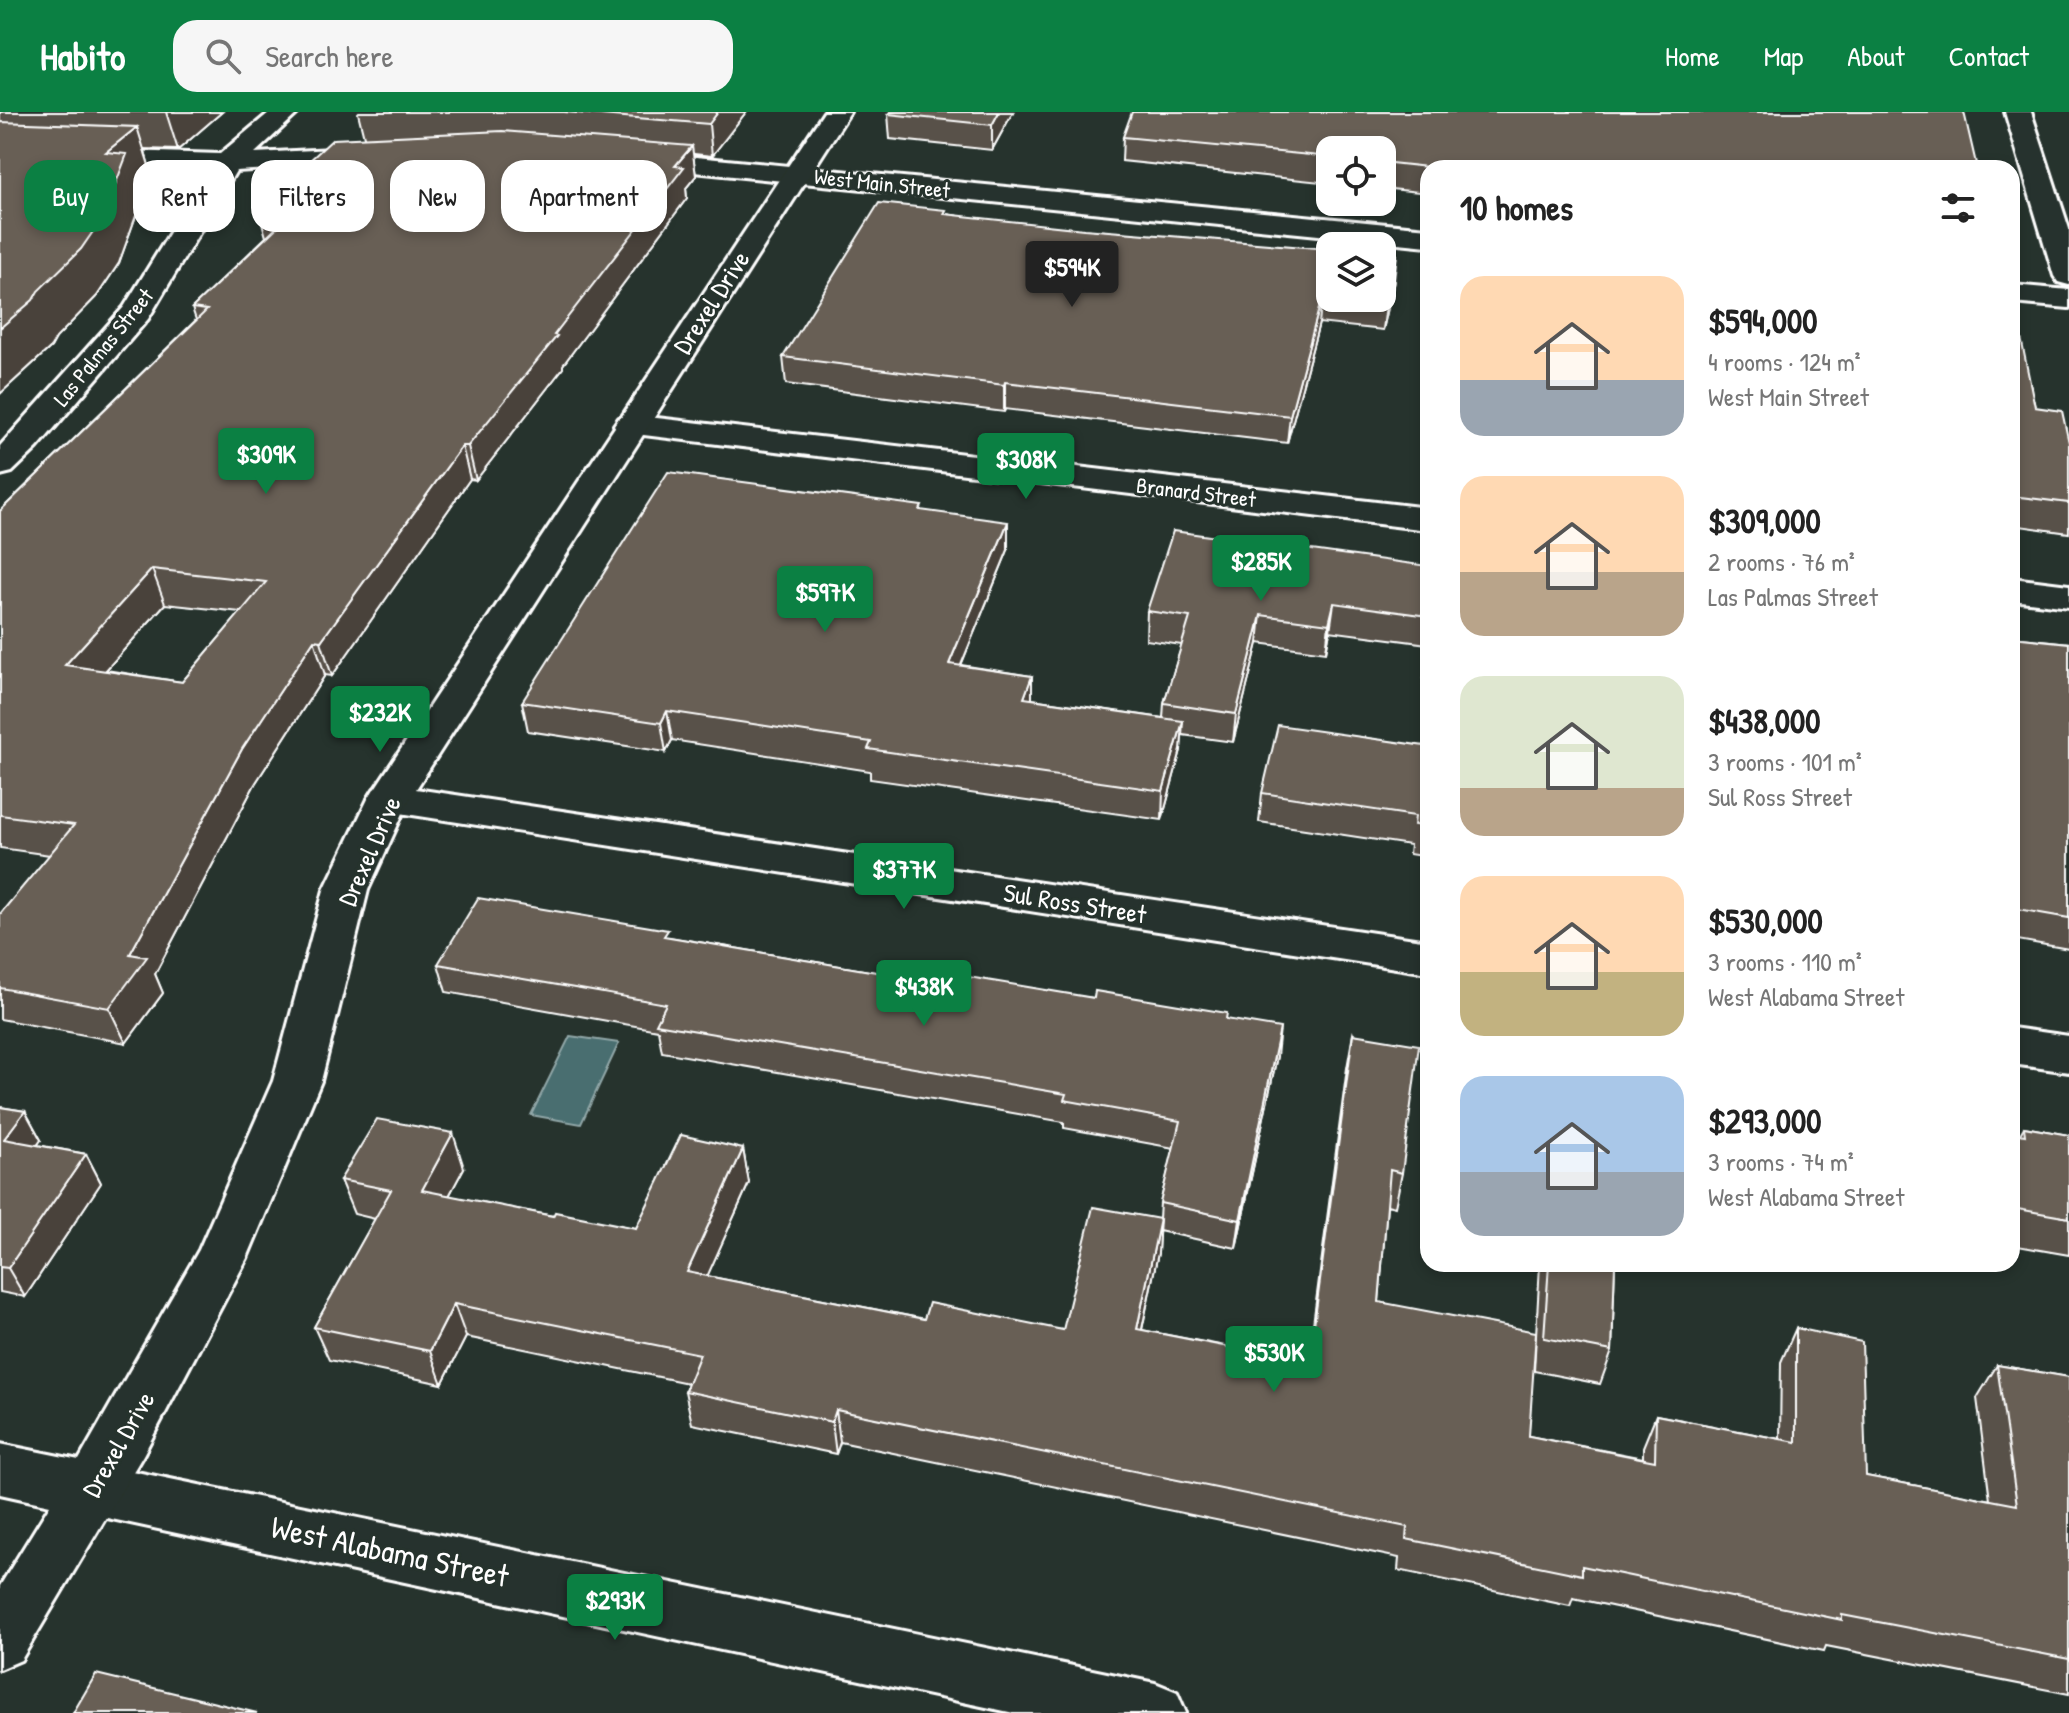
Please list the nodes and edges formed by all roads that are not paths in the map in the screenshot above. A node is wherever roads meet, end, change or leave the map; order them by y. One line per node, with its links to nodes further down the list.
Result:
1 (286, 112): 8 (street, Las Palmas Street)
2 (837, 112): 10 (street, Drexel Drive)
3 (2018, 112): 13 (street)
4 (399, 154): 9 (street)
5 (0, 155): 7 (street)
6 (607, 156): 10 (street, West Main Street)
7 (142, 160)
8 (230, 160)
9 (235, 163)
10 (795, 175): 12 (street, West Main Street); 16 (street, Drexel Drive)
11 (185, 232): 17 (street, Las Palmas Street)
12 (1420, 236)
13 (2069, 276)
14 (2020, 295): 15 (street)
15 (2069, 299)
16 (631, 425): 18 (street, Branard Street); 21 (street, Drexel Drive)
17 (0, 465)
18 (1420, 518)
19 (2020, 590): 20 (street)
20 (2069, 596)
21 (389, 799): 22 (street, Sul Ross Street); 26 (street, Drexel Drive)
22 (1420, 956)
23 (2020, 1047): 24 (street)
24 (2069, 1054)
25 (0, 1469): 26 (street, West Alabama Street)
26 (93, 1489): 27 (street, Drexel Drive); 28 (street, West Alabama Street)
27 (0, 1640)
28 (1155, 1713)

